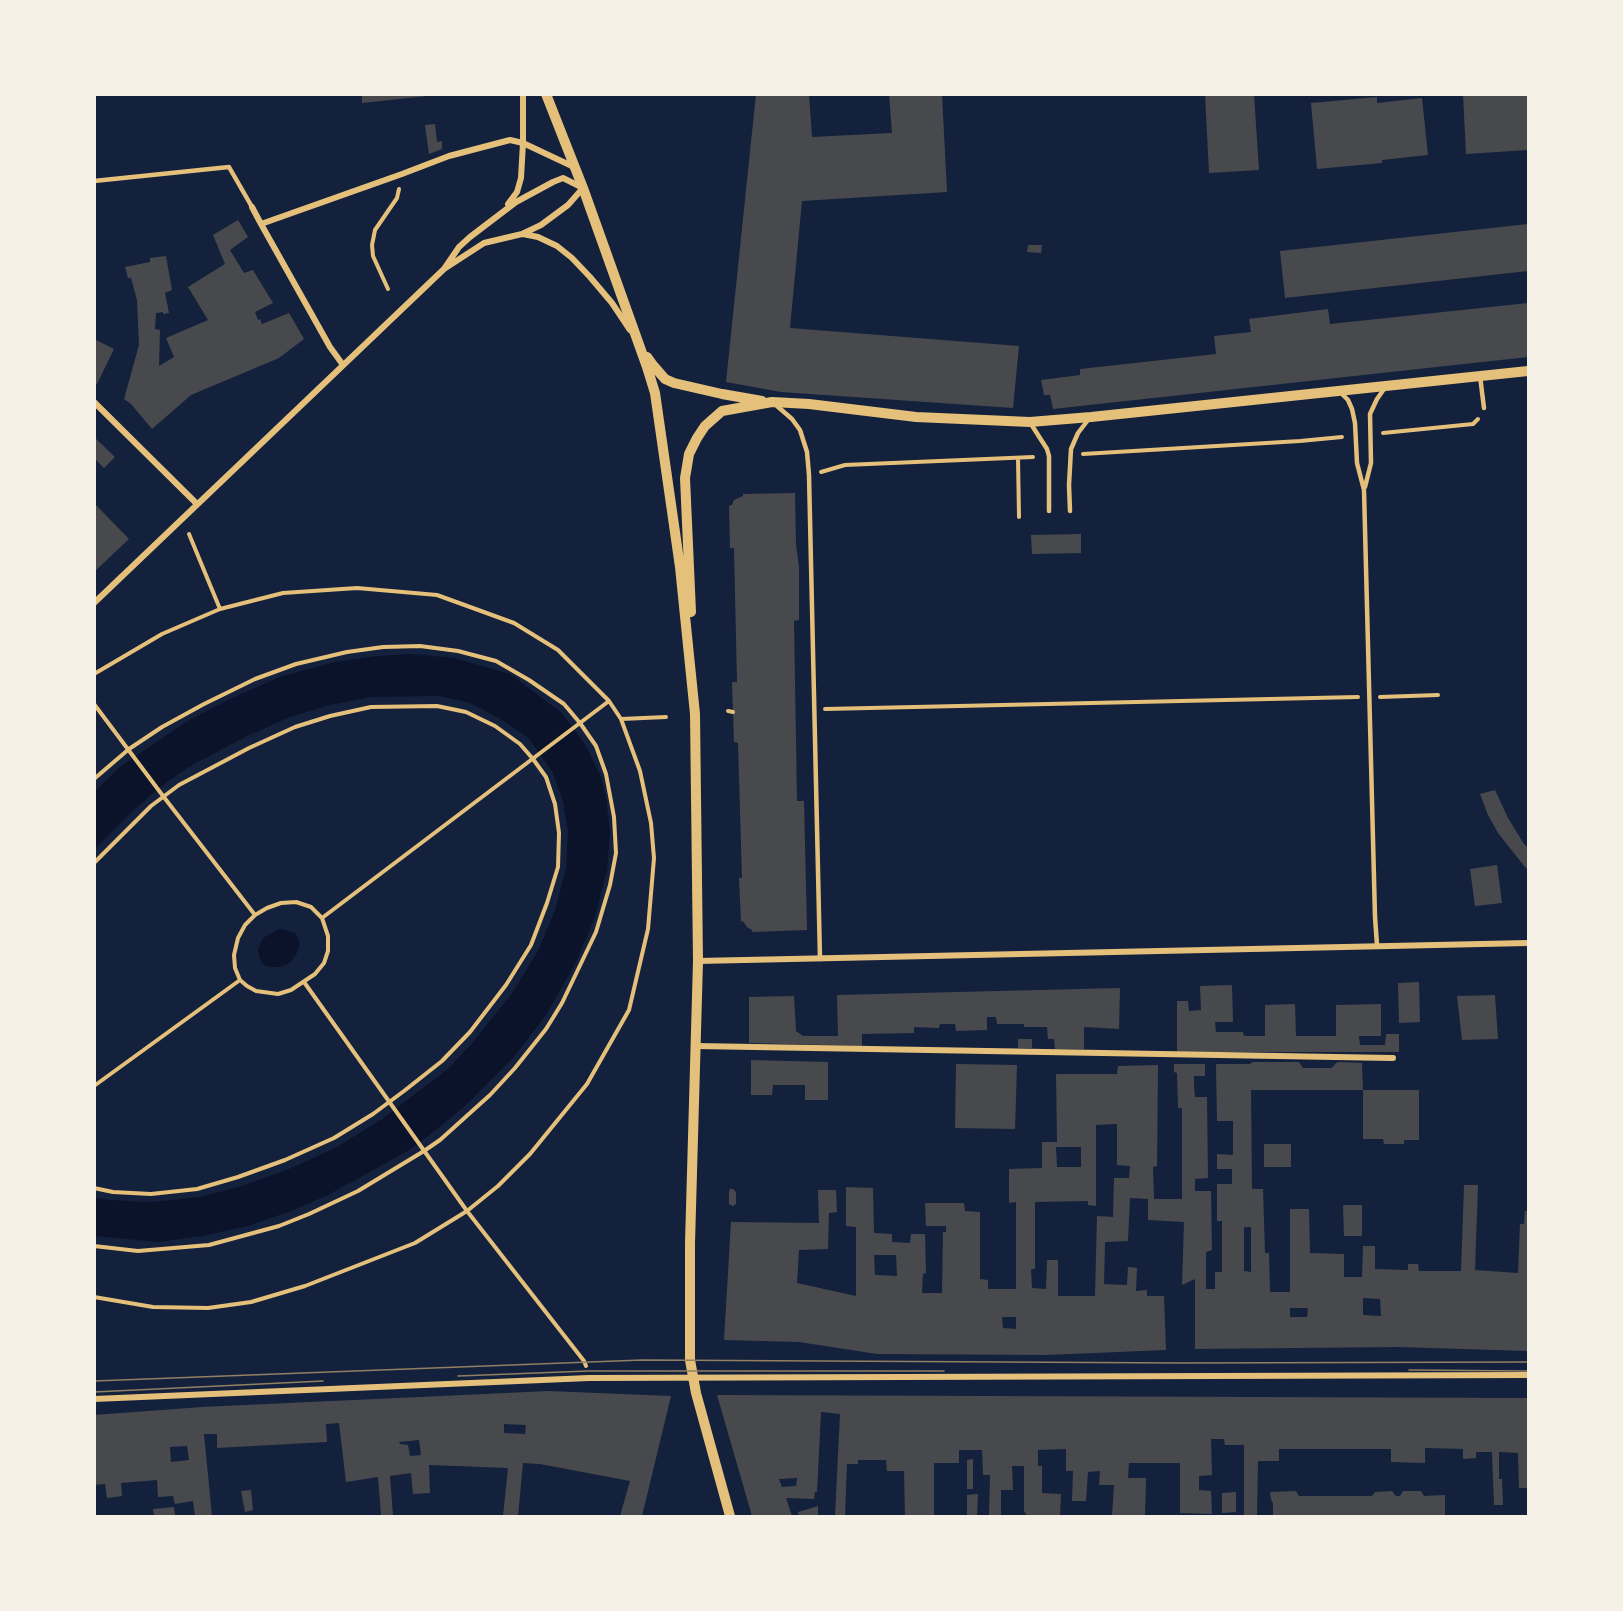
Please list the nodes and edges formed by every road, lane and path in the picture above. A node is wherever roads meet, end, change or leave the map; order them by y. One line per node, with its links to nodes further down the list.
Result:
1 (523, 94): 3 (street)
2 (546, 94): 4 (street)
3 (524, 143): 4 (street); 5 (street); 9 (street)
4 (574, 167): 7 (street)
5 (402, 174): 10 (street); 13 (path)
6 (94, 181): 8 (lane)
7 (583, 189): 9 (street); 11 (street); 14 (street)
8 (252, 207): 10 (street)
9 (499, 214): 12 (street)
10 (261, 224): 15 (street)
11 (522, 234): 12 (street); 14 (street)
12 (444, 269): 15 (street)
13 (387, 289)
14 (636, 339): 21 (street); 46 (street)
15 (343, 365): 33 (street)
16 (1528, 371): 17 (street)
17 (1480, 376): 18 (street); 22 (lane)
18 (1385, 387): 19 (street); 32 (lane)
19 (1339, 391): 23 (street); 32 (lane)
20 (94, 402): 33 (street)
21 (772, 402): 24 (street); 31 (lane); 46 (street)
22 (1484, 408)
23 (1091, 417): 24 (street); 35 (lane)
24 (1030, 422): 34 (lane)
25 (1473, 424): 26 (path)
26 (1377, 434)
27 (1349, 436): 28 (path)
28 (1083, 454)
29 (1033, 457): 30 (path)
30 (1018, 458): 31 (path); 36 (path)
31 (809, 475): 45 (lane)
32 (1364, 490): 42 (lane)
33 (198, 504): 38 (street)
34 (1049, 511)
35 (1070, 511)
36 (1019, 517)
37 (189, 534): 39 (path)
38 (94, 603)
39 (220, 609): 40 (path); 43 (path)
40 (94, 674)
41 (1438, 695): 42 (path)
42 (1370, 697): 45 (path); 58 (lane)
43 (609, 701): 48 (path); 49 (path)
44 (94, 704): 50 (path)
45 (814, 710): 59 (lane)
46 (695, 714): 60 (street)
47 (666, 717): 48 (path)
48 (621, 719): 69 (path)
49 (580, 723): 50 (path); 51 (path); 67 (path)
50 (129, 749): 52 (path); 53 (path)
51 (533, 759): 53 (path); 56 (path); 66 (path)
52 (94, 779)
53 (163, 796): 54 (path); 55 (path)
54 (94, 863)
55 (255, 915): 56 (path); 61 (path)
56 (322, 918): 62 (path)
57 (1528, 943): 58 (street)
58 (1377, 945): 59 (street)
59 (820, 959): 60 (street)
60 (698, 961): 63 (street)
61 (240, 980): 62 (path); 65 (path)
62 (304, 982): 66 (path)
63 (696, 1046): 64 (street); 74 (street)
64 (1393, 1058)
65 (94, 1086)
66 (389, 1102): 67 (path); 68 (path)
67 (424, 1151): 69 (path); 70 (path)
68 (94, 1188)
69 (467, 1211): 71 (path); 73 (path)
70 (94, 1246)
71 (94, 1297)
72 (1528, 1375): 74 (street)
73 (589, 1378): 74 (street); 75 (street)
74 (693, 1379): 76 (street)
75 (94, 1399)
76 (730, 1516)

